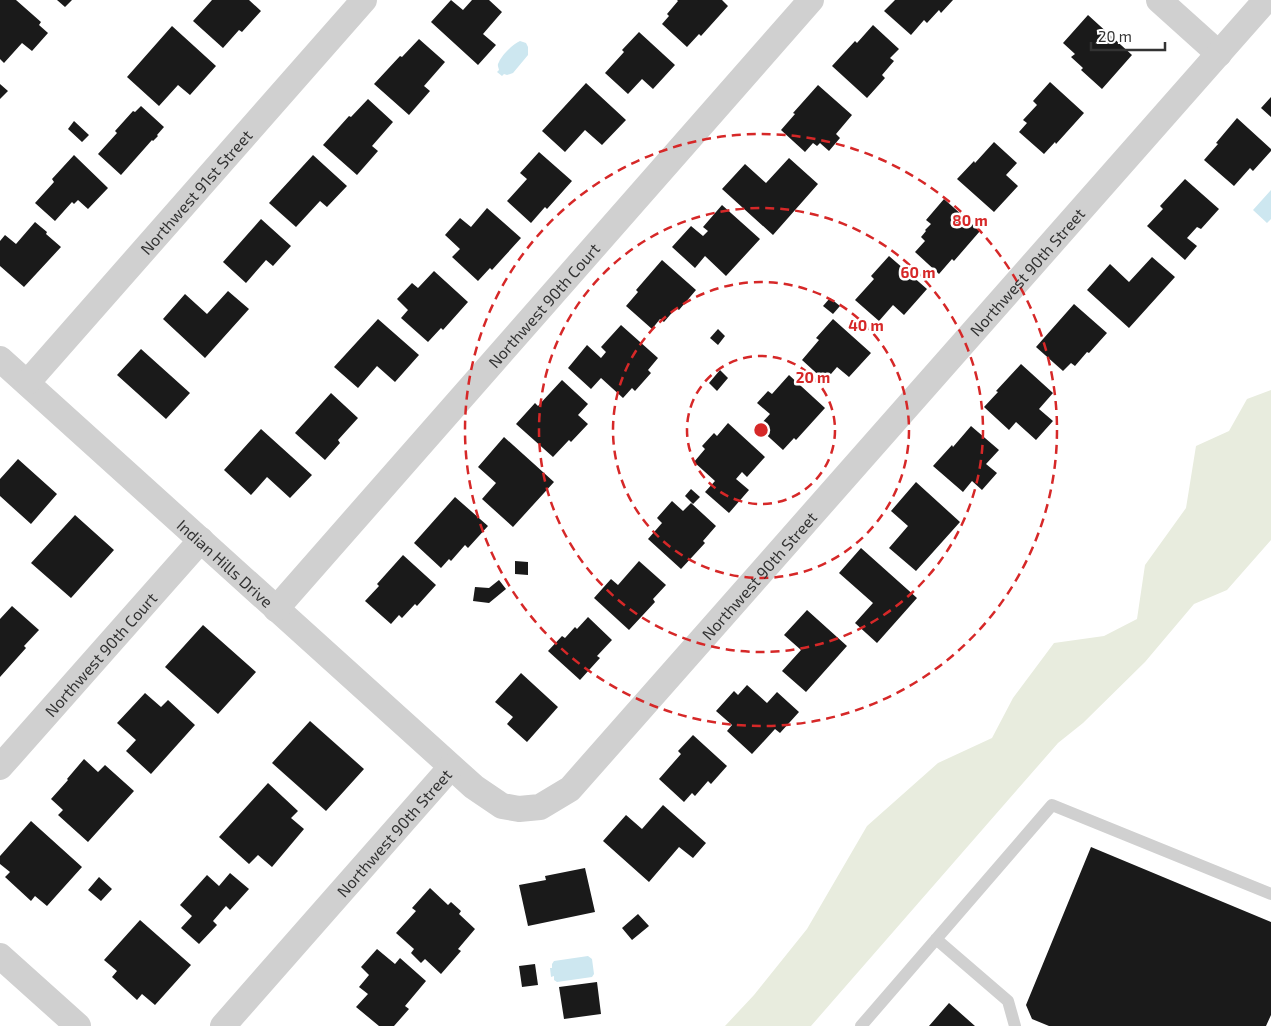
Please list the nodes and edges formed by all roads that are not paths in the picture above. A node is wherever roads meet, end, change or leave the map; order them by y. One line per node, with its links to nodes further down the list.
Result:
1 (364, 0): 7 (street, Northwest 91st Street)
2 (811, 0): 9 (street, Northwest 90th Court)
3 (1159, 0): 5 (street)
4 (1266, 0): 5 (street, Northwest 90th Street)
5 (1219, 54): 11 (street, Northwest 90th Street)
6 (0, 359): 7 (street, Indian Hills Drive)
7 (27, 383): 8 (street, Indian Hills Drive)
8 (201, 540): 9 (street, Indian Hills Drive); 10 (street, Northwest 90th Court)
9 (276, 609): 11 (street, Indian Hills Drive)
10 (0, 767)
11 (452, 767): 16 (street, Northwest 90th Street)
12 (1271, 894): 13 (lane)
13 (936, 939): 17 (lane); 18 (lane)
14 (0, 956): 15 (street)
15 (78, 1026)
16 (223, 1026)
17 (861, 1026)
18 (1015, 1026)

